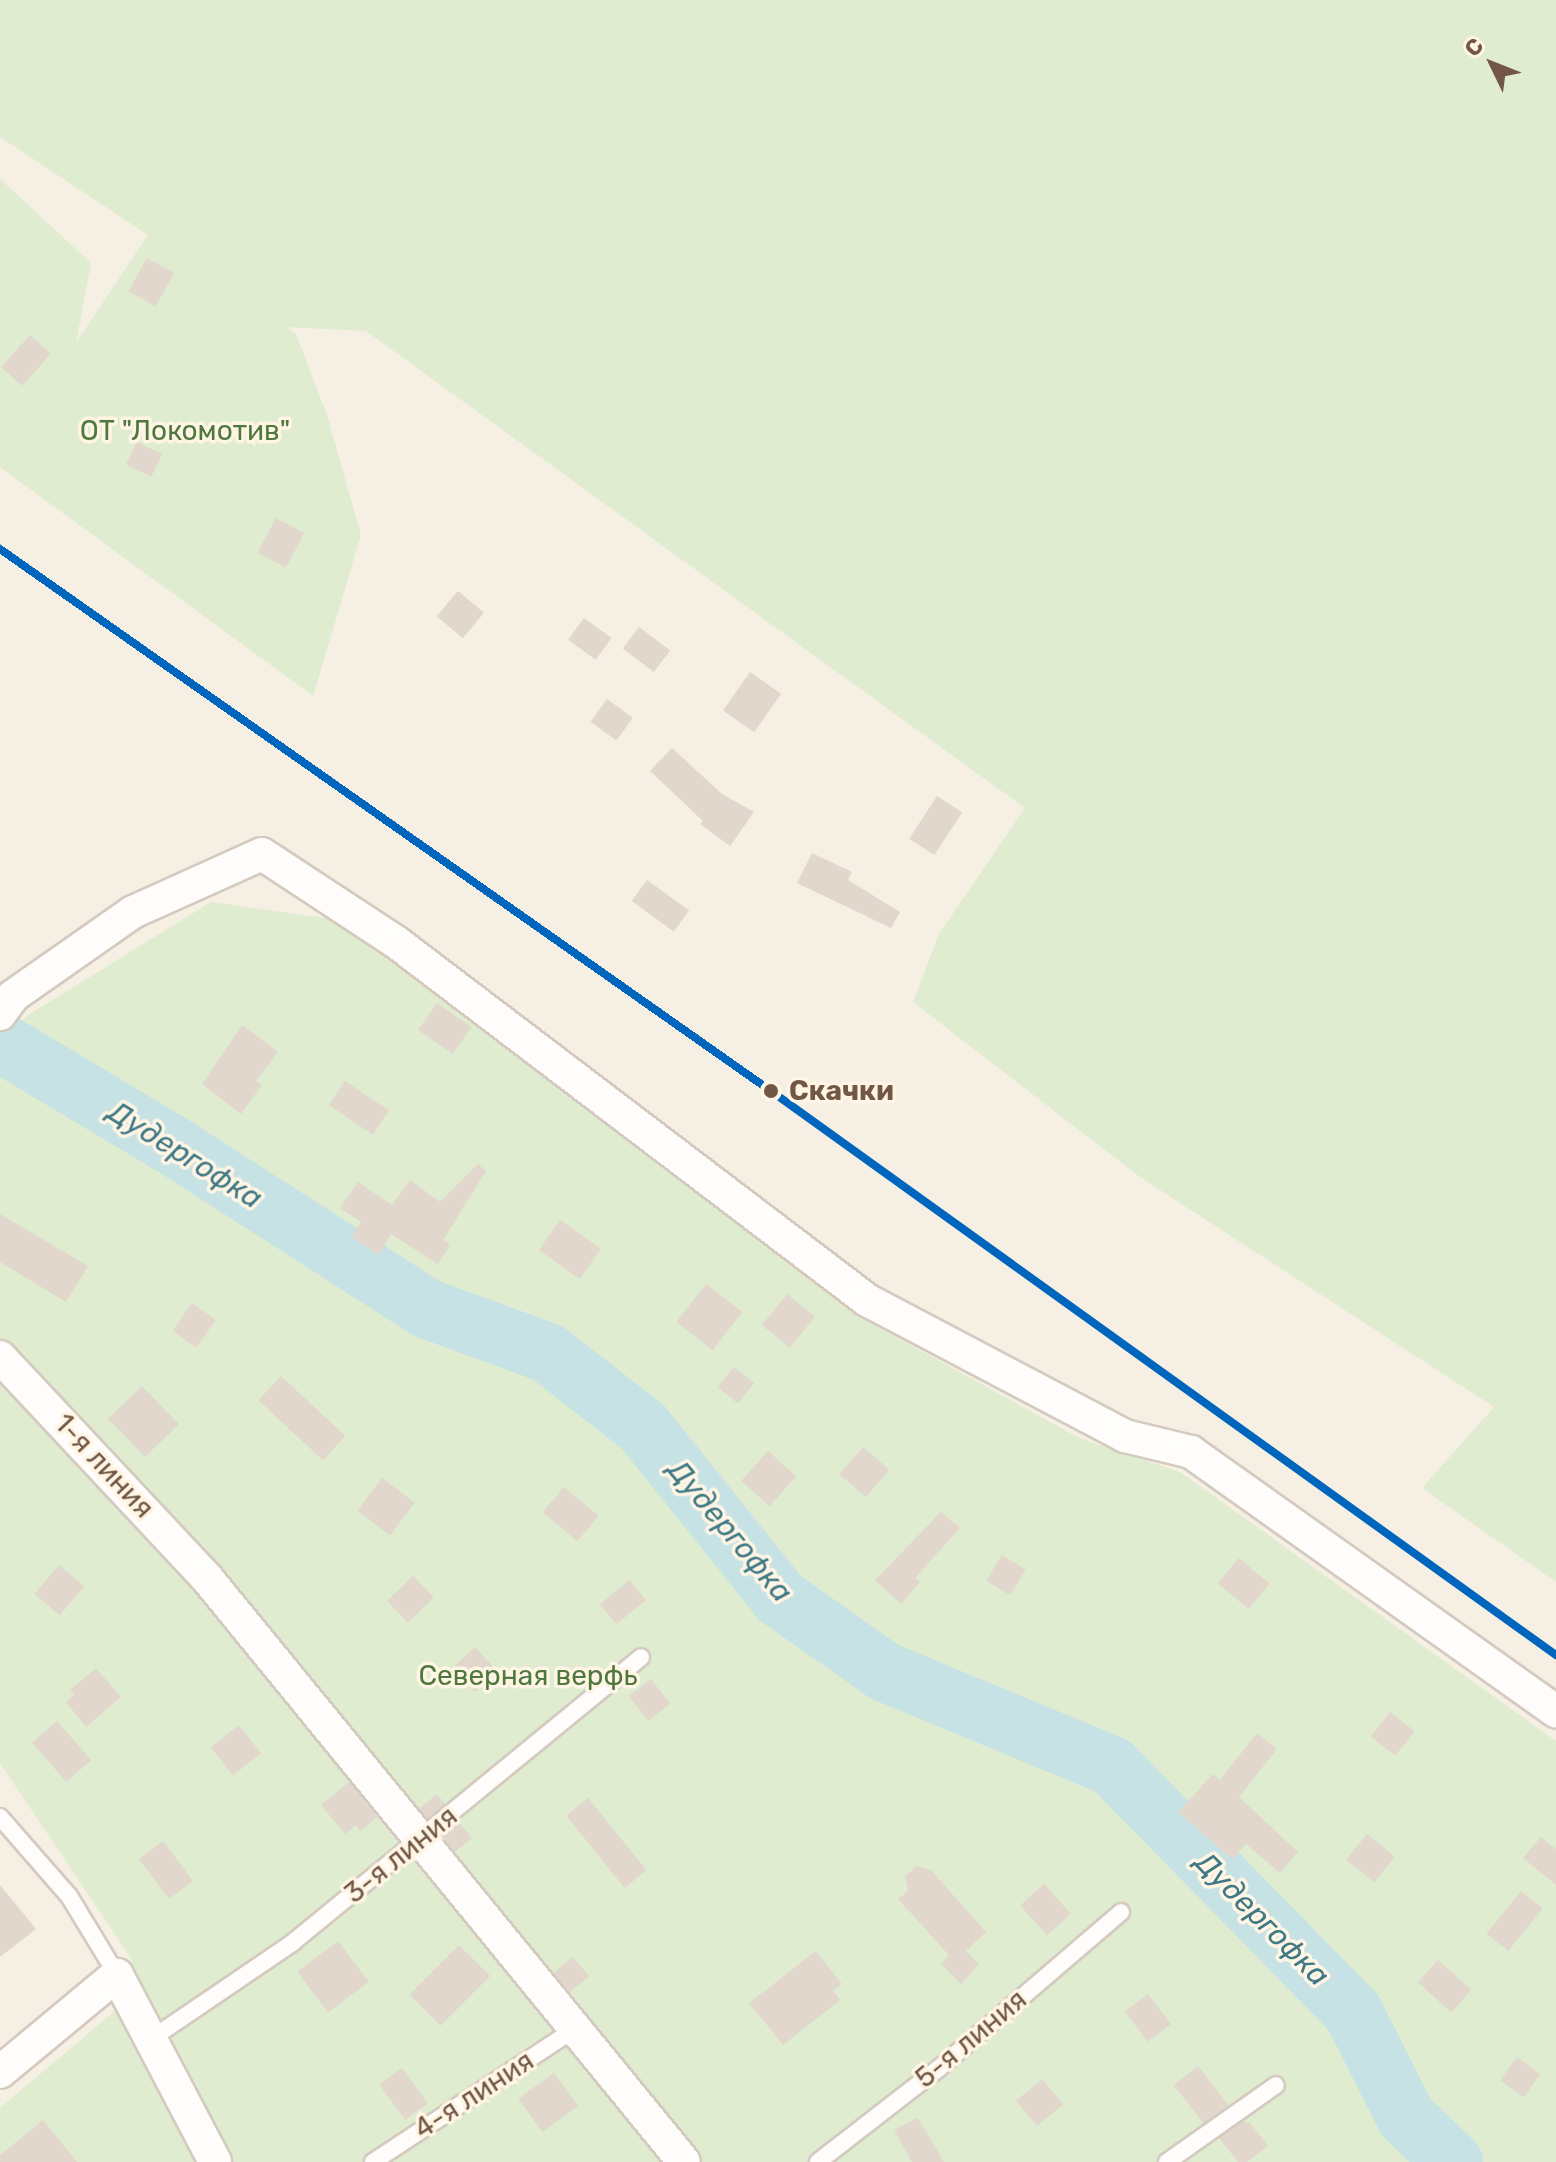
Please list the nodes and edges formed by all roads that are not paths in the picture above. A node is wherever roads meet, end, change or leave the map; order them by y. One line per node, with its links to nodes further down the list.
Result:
1 (6, 1005): 4 (street)
2 (0, 1357): 6 (street, 1-я линия)
3 (641, 1657): 6 (lane, 3-я линия)
4 (1556, 1711)
5 (0, 1817): 8 (lane)
6 (421, 1840): 9 (street, 1-я линия); 10 (lane, 3-я линия)
7 (1121, 1912): 16 (lane, 5-я линия)
8 (117, 1975): 10 (street); 11 (street)
9 (575, 2029): 14 (lane, 4-я линия); 15 (street, 1-я линия)
10 (151, 2039): 13 (street)
11 (0, 2072)
12 (1276, 2085): 17 (lane)
13 (215, 2162)
14 (373, 2162)
15 (684, 2162)
16 (818, 2162)
17 (1167, 2162)

